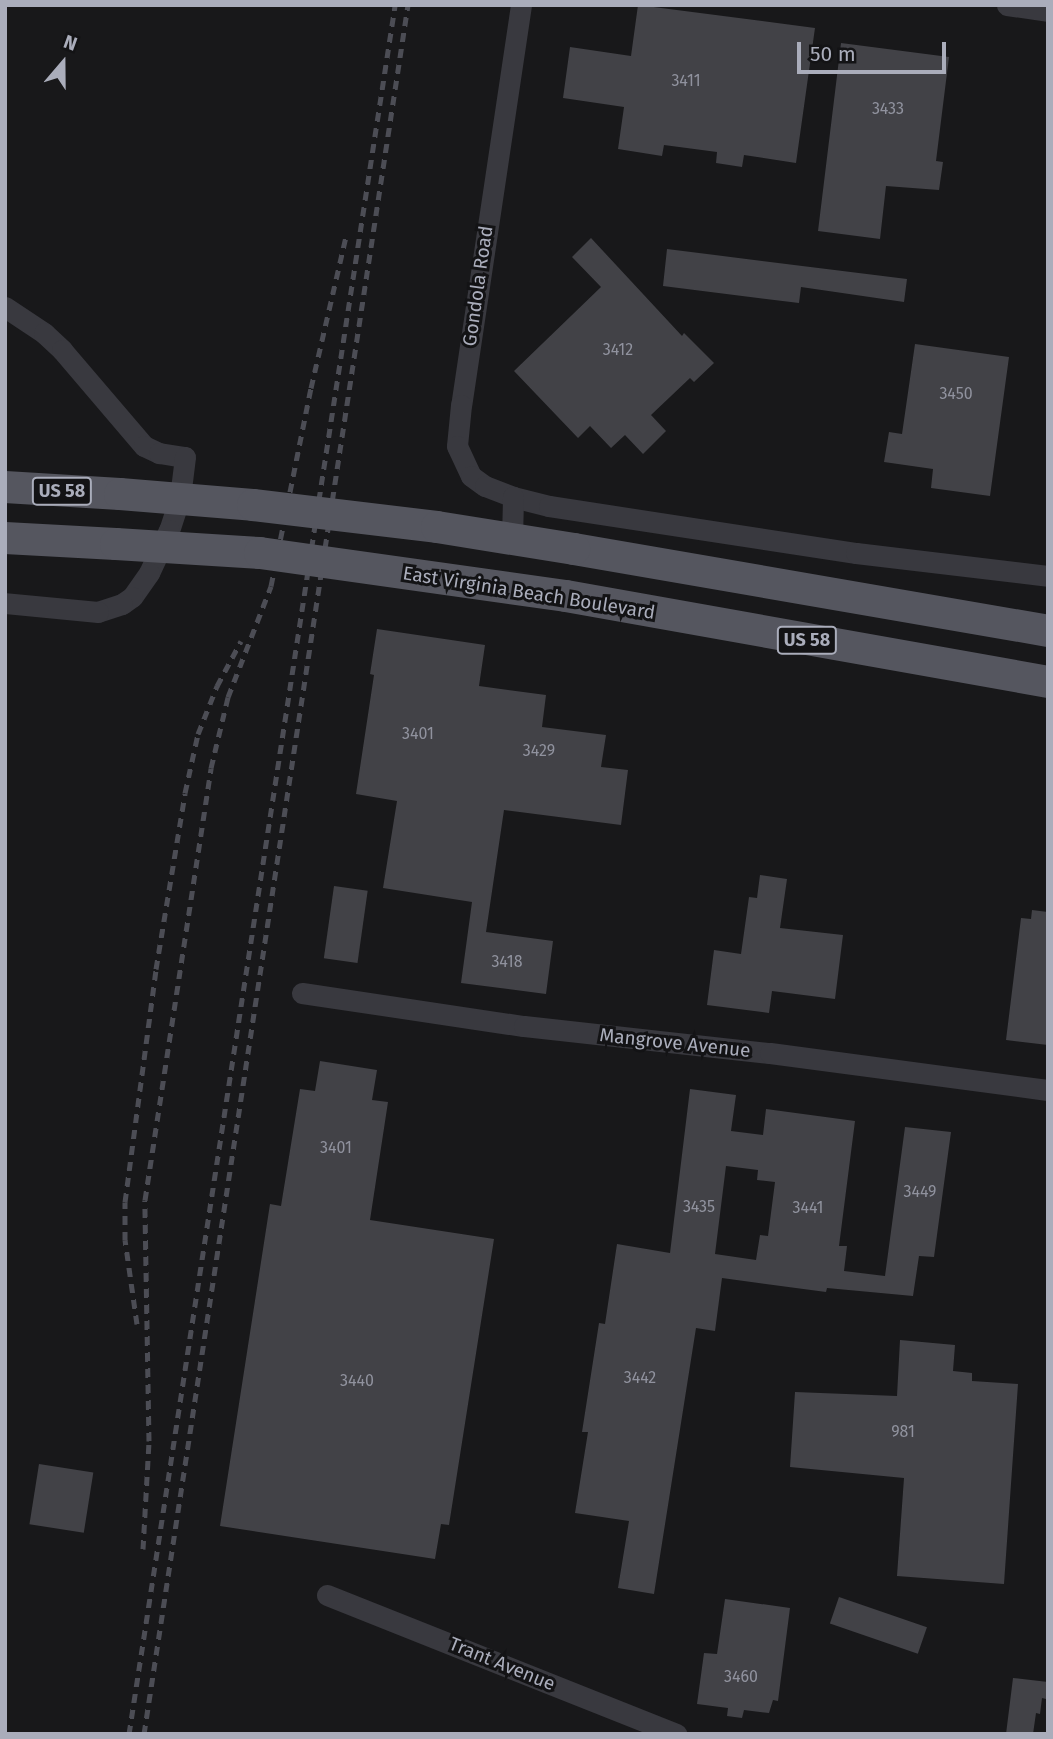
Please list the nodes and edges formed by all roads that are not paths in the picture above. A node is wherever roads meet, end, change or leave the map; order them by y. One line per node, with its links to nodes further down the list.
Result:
1 (521, 5): 6 (street, Gondola Road)
2 (1007, 5): 3 (street)
3 (1048, 11)
4 (5, 307): 10 (street)
5 (5, 487): 11 (main road, US 58, bridge)
6 (513, 497): 8 (street); 9 (street)
7 (5, 538): 12 (main road, East Virginia Beach Boulevard / US 58, bridge)
8 (512, 539)
9 (1048, 576)
10 (5, 603)
11 (1048, 631)
12 (1048, 682)
13 (302, 993): 14 (street, Mangrove Avenue)
14 (1048, 1090)
15 (327, 1595): 16 (street, Trant Avenue)
16 (677, 1734)

